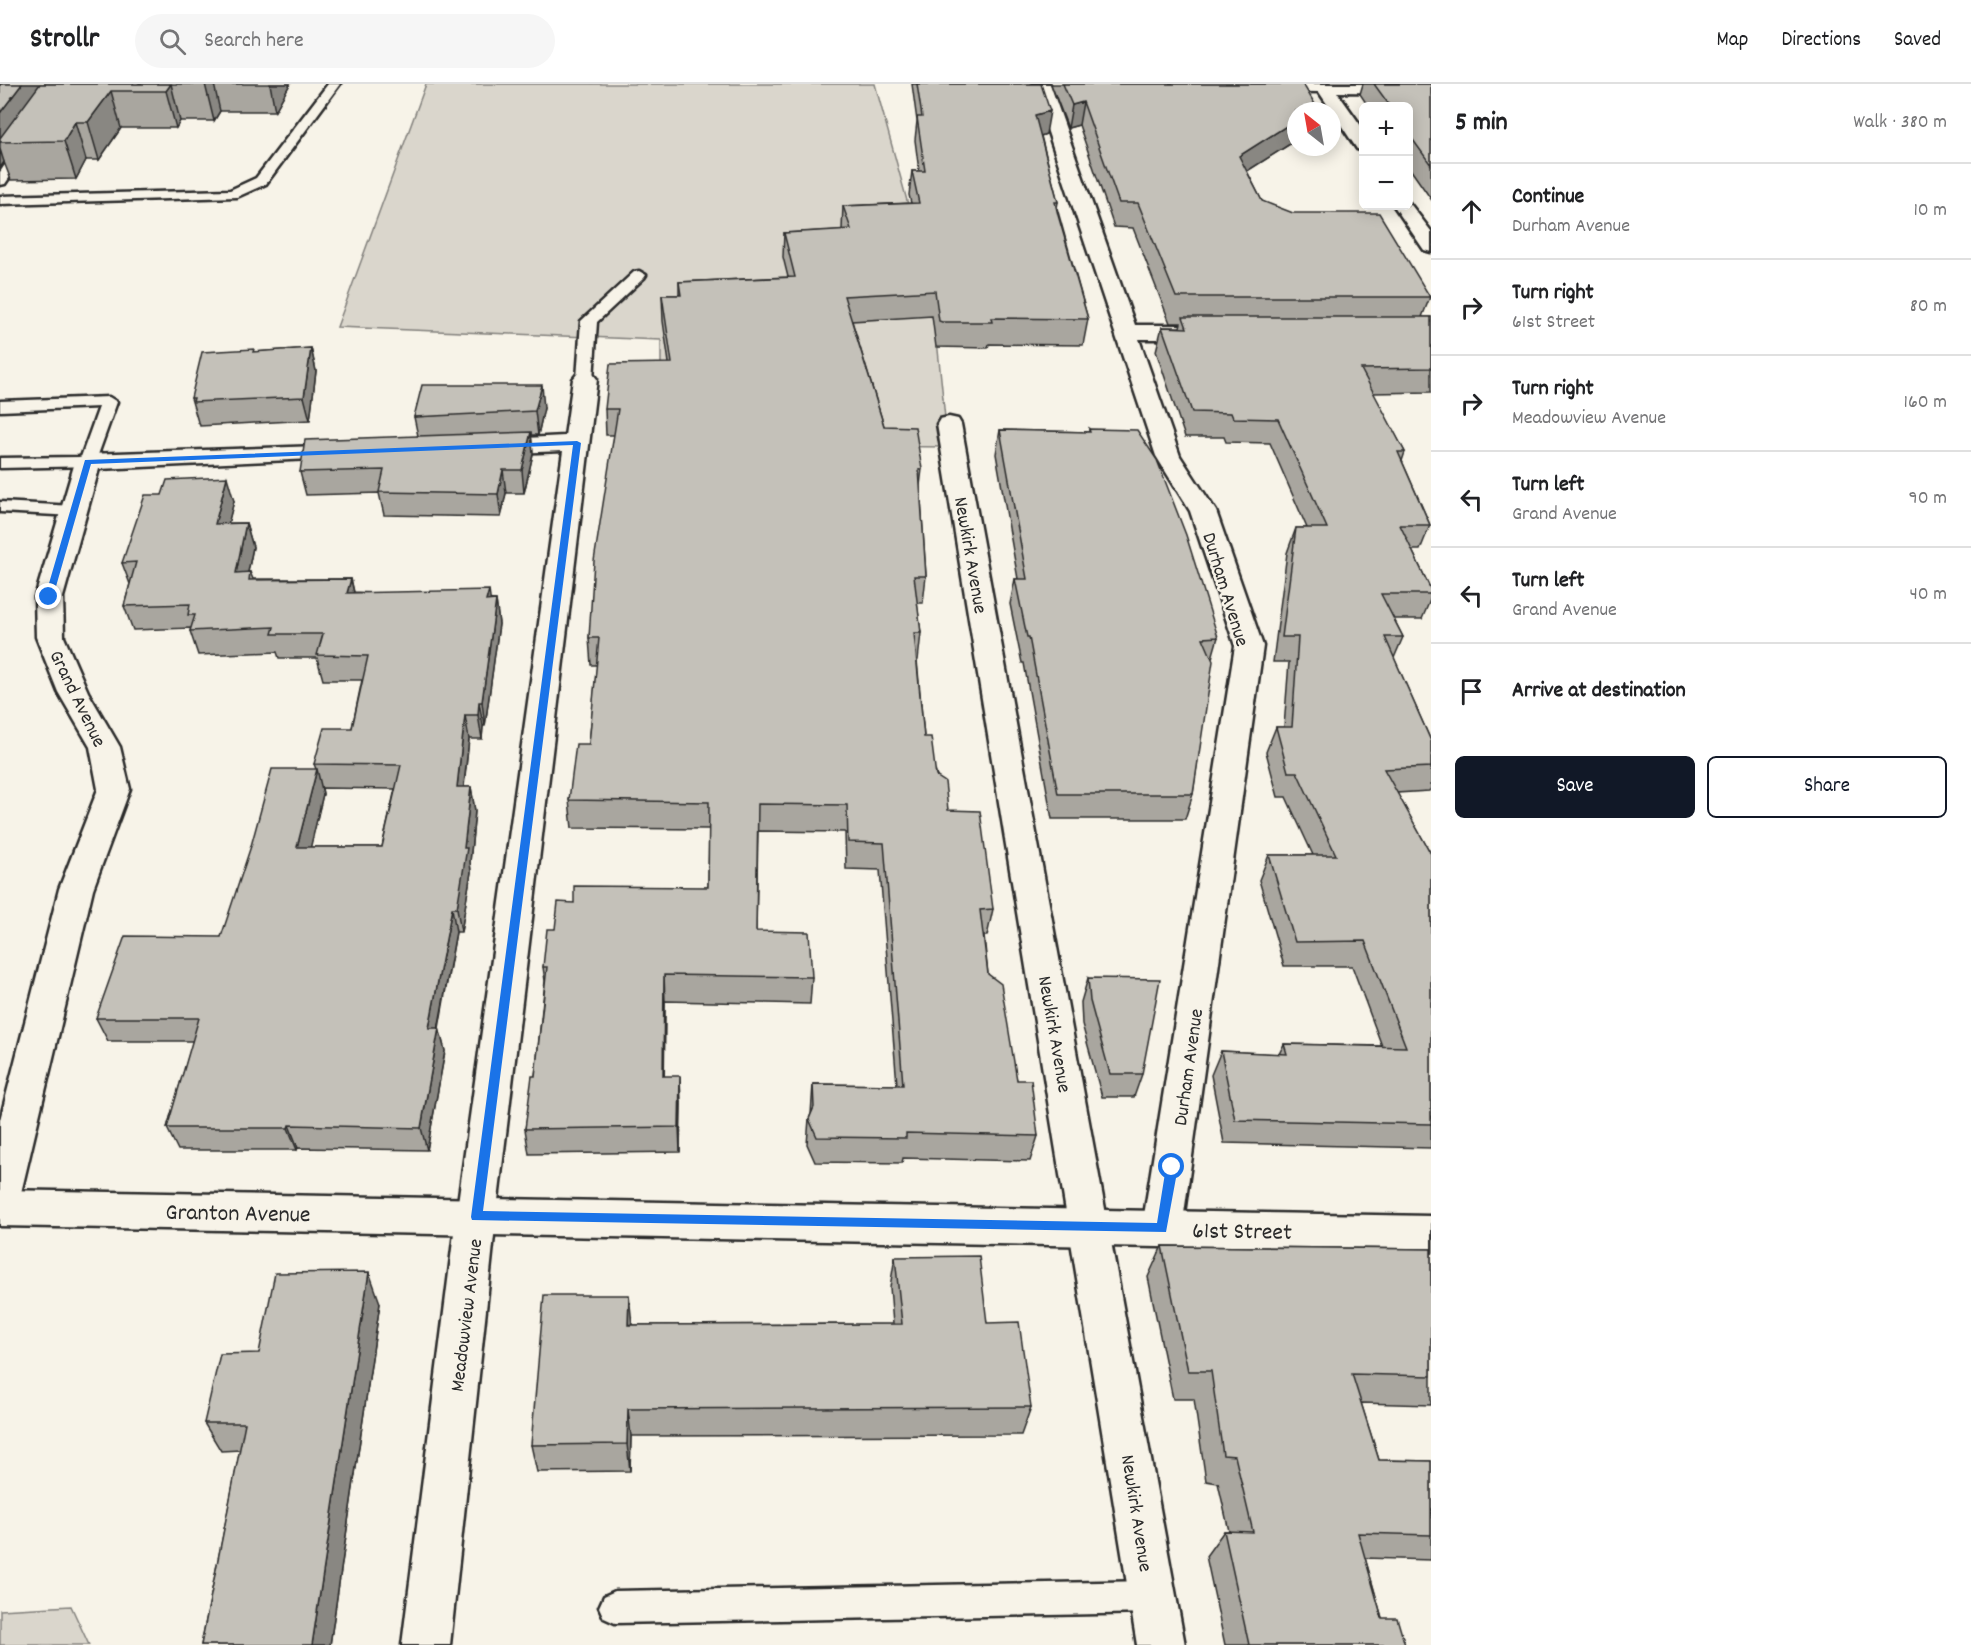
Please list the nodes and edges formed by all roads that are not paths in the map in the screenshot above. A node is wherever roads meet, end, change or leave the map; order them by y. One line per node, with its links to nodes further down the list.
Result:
1 (334, 84): 9 (lane)
2 (1041, 84): 13 (street, Durham Avenue)
3 (1241, 85): 4 (street)
4 (1324, 85): 5 (street); 7 (street)
5 (1431, 88)
6 (34, 133): 8 (lane)
7 (1359, 137)
8 (0, 181)
9 (0, 200)
10 (1407, 210): 11 (street)
11 (1431, 246)
12 (639, 275): 15 (lane)
13 (1127, 332): 14 (street); 29 (street, Durham Avenue)
14 (1222, 332)
15 (585, 379): 18 (street, Meadowview Avenue)
16 (0, 406): 21 (lane)
17 (949, 424): 28 (street, Newkirk Avenue)
18 (577, 443): 19 (street); 27 (street, Meadowview Avenue)
19 (470, 447)
20 (374, 451): 21 (street)
21 (88, 462): 22 (lane); 24 (street, Grand Avenue)
22 (0, 463)
23 (0, 507): 24 (lane)
24 (74, 511): 25 (street, Grand Avenue)
25 (0, 1197)
26 (0, 1208): 27 (street, Granton Avenue)
27 (476, 1217): 28 (street, 61st Street); 33 (street, Meadowview Avenue)
28 (1090, 1228): 29 (street, 61st Street); 31 (street, Newkirk Avenue)
29 (1162, 1228): 30 (street, 61st Street)
30 (1431, 1234)
31 (1152, 1597): 32 (lane); 34 (street, Newkirk Avenue)
32 (615, 1607)
33 (426, 1645)
34 (1161, 1645)

